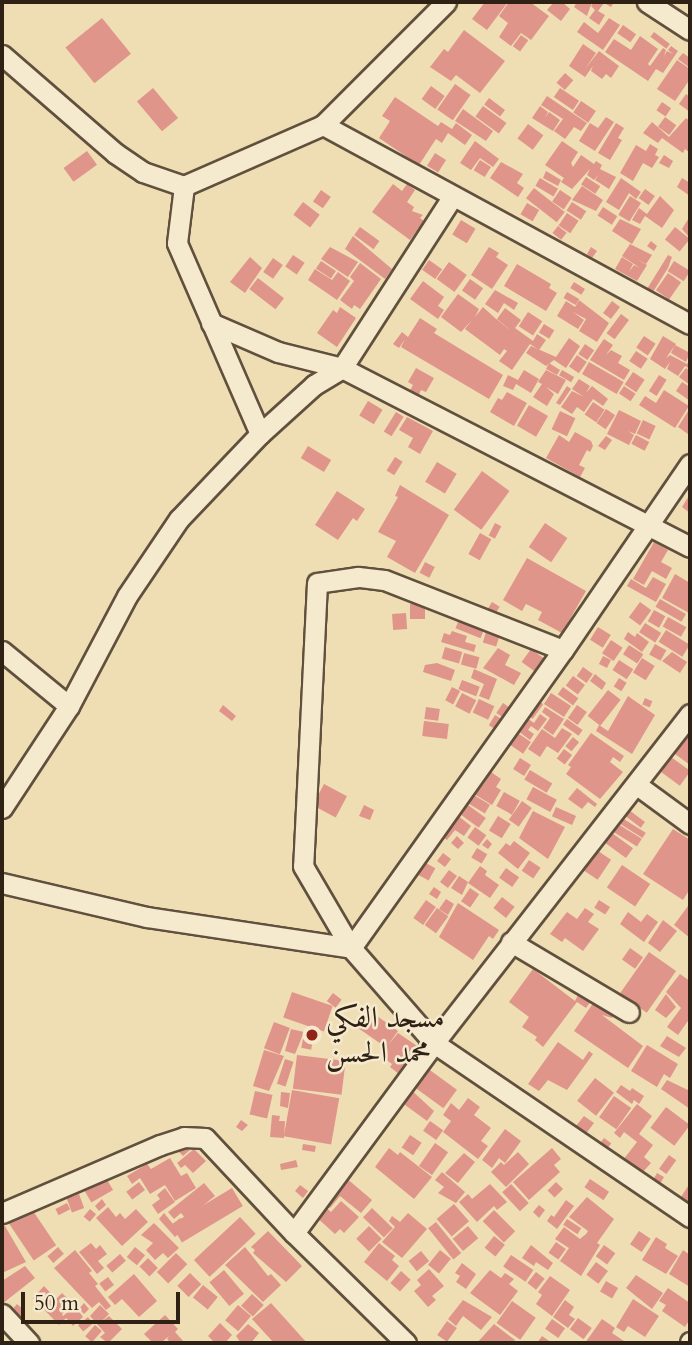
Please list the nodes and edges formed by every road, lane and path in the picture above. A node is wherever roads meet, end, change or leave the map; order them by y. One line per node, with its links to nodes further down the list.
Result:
1 (446, 2): 5 (street)
2 (647, 2): 3 (street)
3 (690, 30)
4 (2, 55): 6 (street)
5 (323, 125): 6 (street); 7 (street)
6 (184, 186): 8 (street)
7 (452, 197): 9 (street); 10 (street)
8 (211, 323): 10 (street); 11 (street)
9 (690, 324)
10 (342, 368): 11 (street); 13 (street)
11 (260, 434): 17 (street)
12 (690, 464): 13 (street)
13 (649, 525): 14 (street); 15 (street)
14 (690, 547)
15 (563, 650): 24 (street); 24 (street)
16 (2, 651): 17 (street)
17 (69, 706): 20 (street)
18 (690, 714): 19 (street)
19 (637, 785): 21 (street); 23 (street)
20 (2, 808)
21 (690, 824)
22 (2, 883): 24 (street)
23 (511, 942): 25 (street); 26 (street)
24 (351, 948): 26 (street)
25 (629, 1012)
26 (434, 1043): 28 (street); 29 (street)
27 (2, 1213): 29 (street)
28 (690, 1217)
29 (294, 1233): 32 (street)
30 (2, 1314): 31 (street)
31 (29, 1343)
32 (406, 1343)

